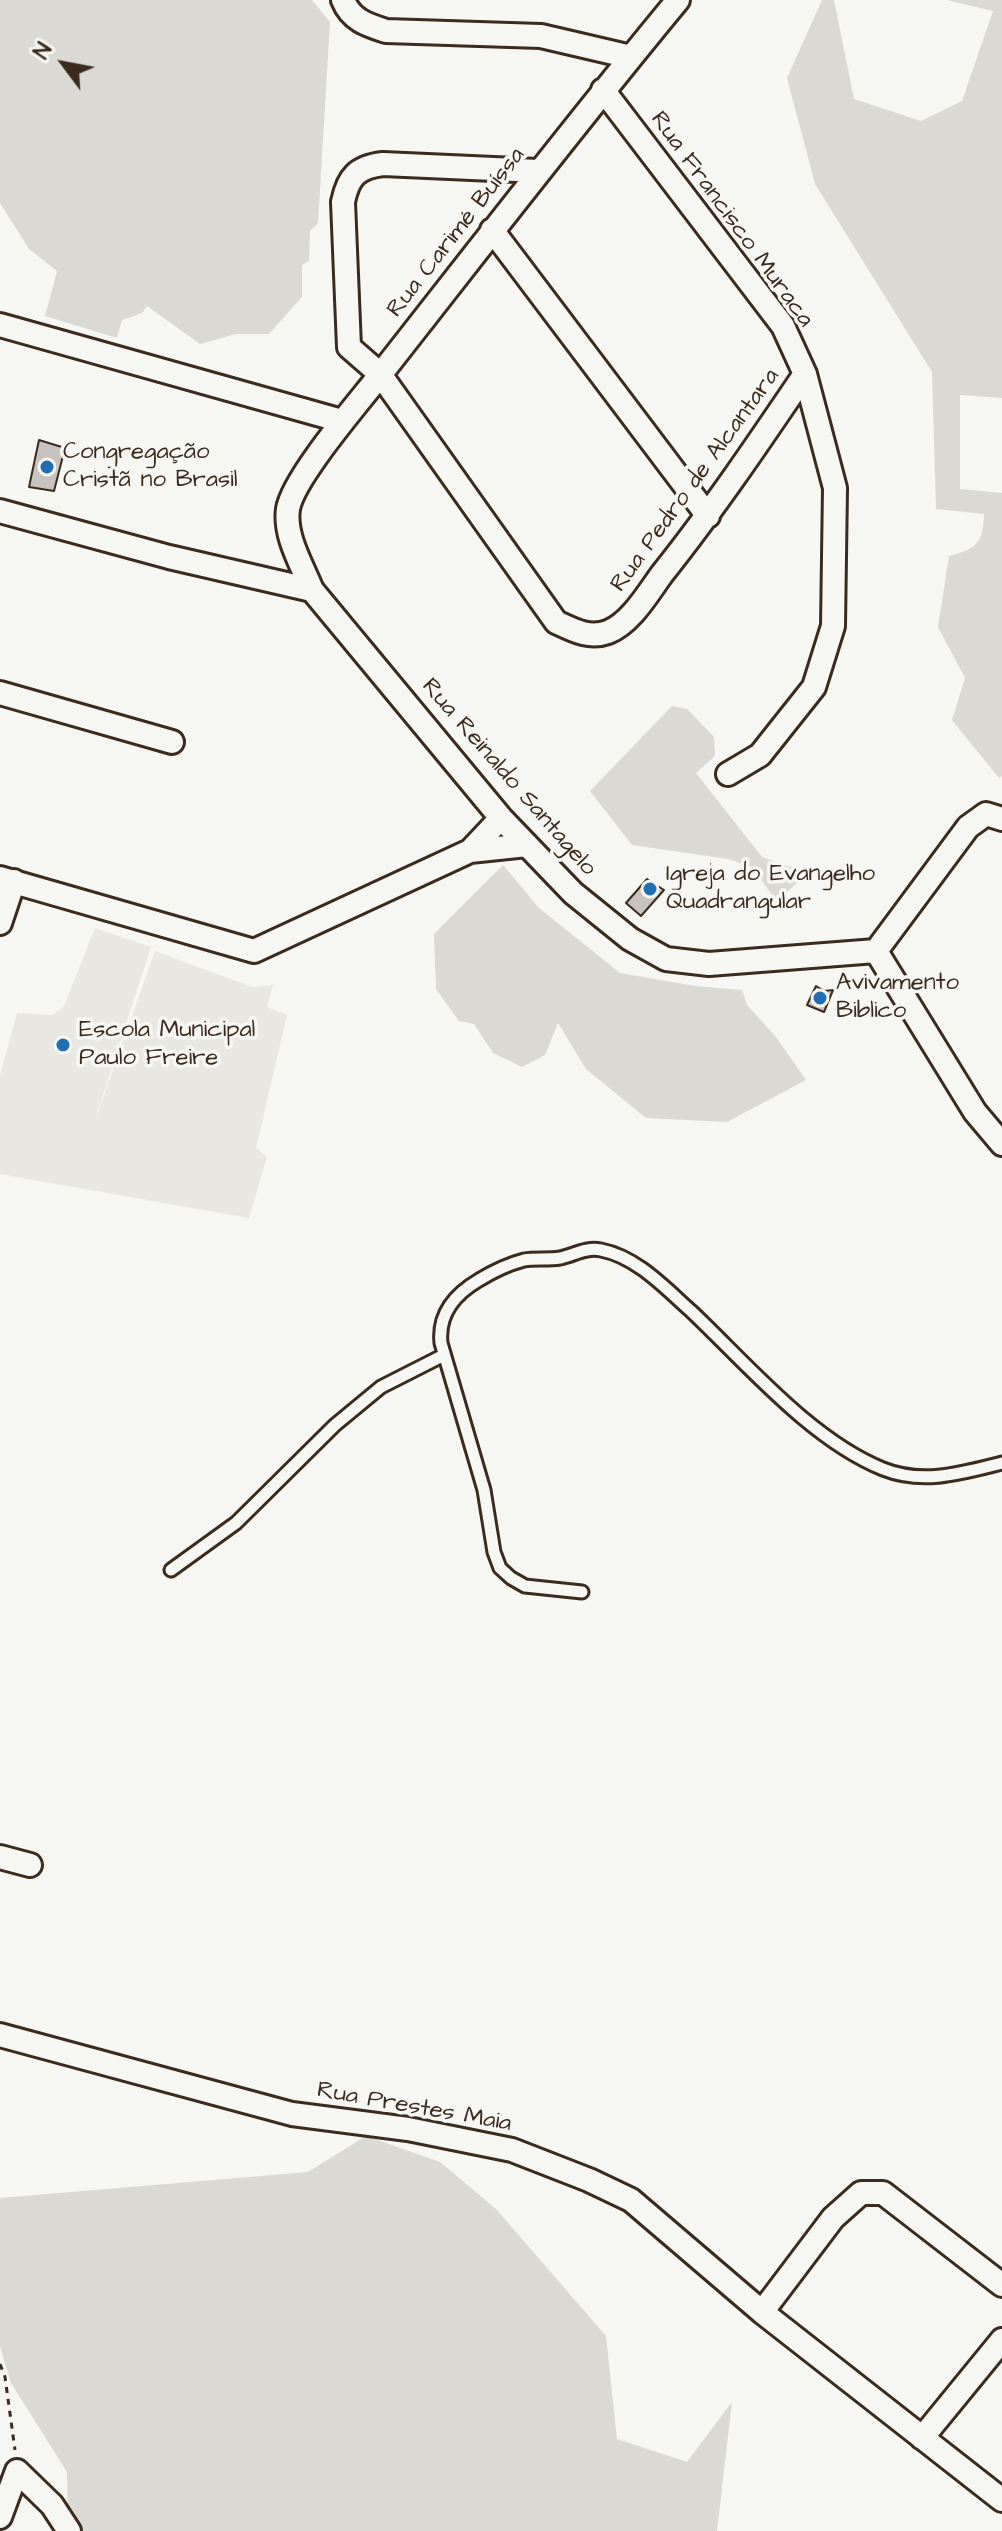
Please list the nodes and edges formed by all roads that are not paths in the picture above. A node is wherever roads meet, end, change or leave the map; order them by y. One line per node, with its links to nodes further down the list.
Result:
1 (343, 0): 3 (street)
2 (678, 0): 3 (street, Rua Carimé Buíssa)
3 (631, 57): 4 (street, Rua Carimé Buíssa)
4 (603, 90): 5 (street, Rua Carimé Buíssa); 9 (street, Rua Francisco Muraca)
5 (538, 171): 6 (street, Rua Carimé Buíssa); 8 (street, Rua Pedro de Alcantara)
6 (492, 230): 8 (street, Rua Carimé Buíssa); 13 (street)
7 (0, 325): 10 (street)
8 (380, 374): 10 (street, Rua Carimé Buíssa); 13 (street, Rua Pedro de Alcantara)
9 (805, 374): 13 (street, Rua Pedro de Alcantara); 17 (street, Rua Francisco Muraca)
10 (342, 421): 11 (street, Rua Carimé Buíssa)
11 (288, 507): 14 (street, Rua Reinaldo Santagelo)
12 (0, 511): 14 (street)
13 (708, 516)
14 (312, 590): 18 (street, Rua Reinaldo Santagelo)
15 (0, 693): 16 (street)
16 (172, 742)
17 (728, 774)
18 (501, 818): 20 (street, Rua Reinaldo Santagelo); 21 (street)
19 (1002, 819): 24 (street)
20 (527, 845): 21 (street); 24 (street, Rua Reinaldo Santagelo)
21 (470, 851): 22 (street)
22 (7, 880): 23 (street)
23 (0, 923)
24 (876, 951): 25 (street)
25 (1002, 1144)
26 (444, 1355): 27 (lane); 28 (lane); 29 (lane)
27 (1002, 1463)
28 (171, 1570)
29 (582, 1592)
30 (0, 1857): 31 (street)
31 (30, 1865)
32 (0, 2035): 34 (street, Rua Prestes Maia)
33 (1002, 2285): 34 (street)
34 (762, 2312): 36 (street, Rua Prestes Maia)
35 (1002, 2340): 36 (street)
36 (922, 2438): 37 (street, Rua Prestes Maia)
37 (1002, 2500)
38 (0, 2517): 39 (street)
39 (69, 2531)

